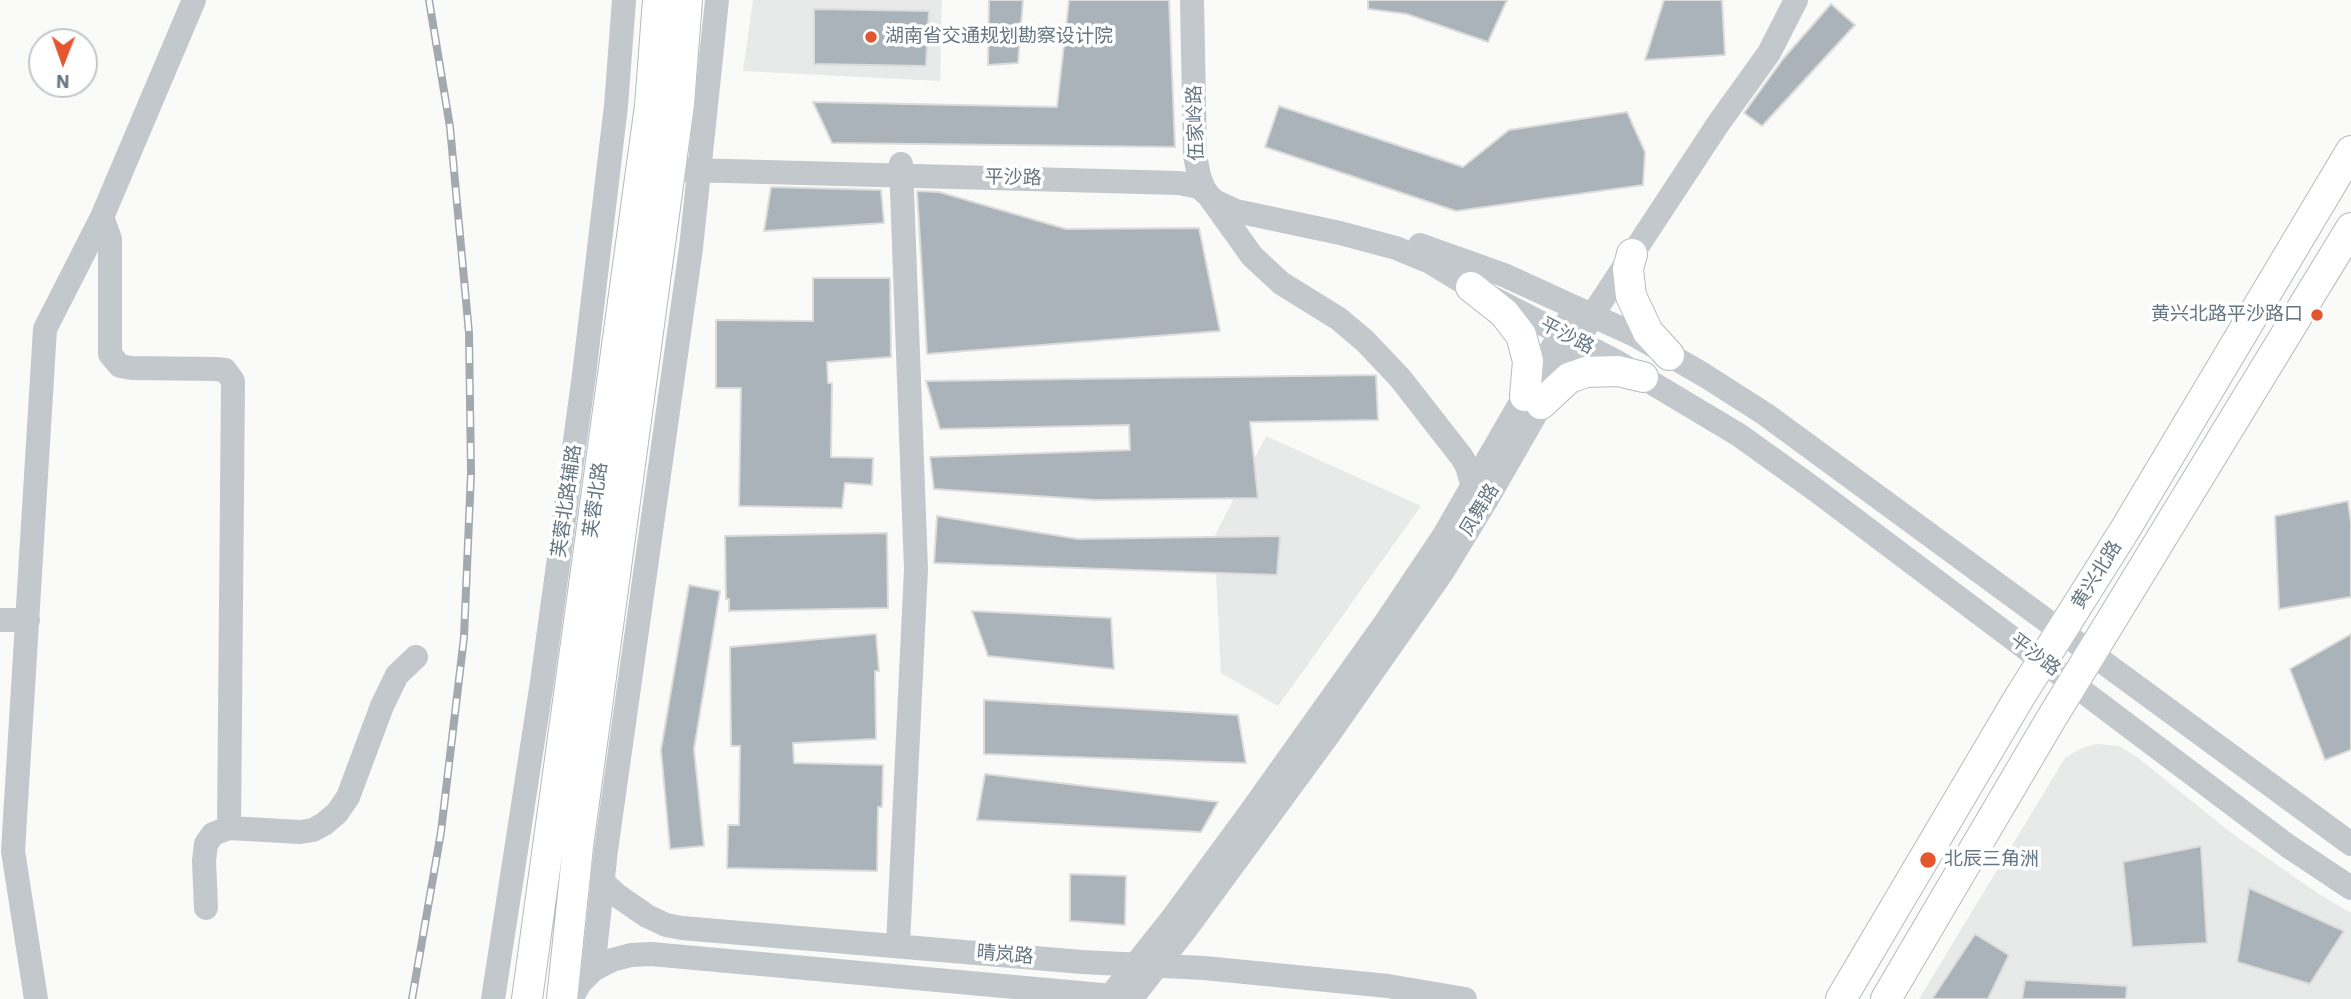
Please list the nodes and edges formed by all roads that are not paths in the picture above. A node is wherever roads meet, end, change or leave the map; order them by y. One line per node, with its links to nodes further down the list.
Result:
1 (194, 0): 14 (street)
2 (624, 0): 45 (street, 芙蓉北路辅路)
3 (658, 0): 9 (main road, 芙蓉北路)
4 (687, 0): 9 (main road, 芙蓉北路)
5 (717, 0): 10 (street)
6 (1192, 0): 12 (street, 伍家岭路)
7 (1797, 0): 16 (street, 凤舞路)
8 (2351, 151): 28 (main road, 黄兴北路)
9 (656, 162): 10 (street, 平沙路); 24 (main road, 芙蓉北路); 42 (main road, 芙蓉北路)
10 (700, 163): 11 (street, 平沙路); 25 (street)
11 (901, 170): 12 (street, 平沙路); 13 (street, 平沙路); 39 (street)
12 (1198, 172): 13 (street, 伍家岭路); 18 (street, 平沙路)
13 (1208, 195): 17 (street, 平沙路); 23 (street, 伍家岭路)
14 (102, 217): 27 (street); 33 (street)
15 (2351, 228): 29 (main road, 黄兴北路)
16 (1632, 254): 18 (street, 凤舞路); 20 (main road)
17 (1471, 287): 19 (street, 平沙路); 22 (main road)
18 (1585, 310): 19 (street, 凤舞路); 20 (street, 平沙路)
19 (1568, 337): 21 (street, 平沙路); 22 (street, 凤舞路)
20 (1669, 355): 28 (street, 平沙路)
21 (1643, 377): 22 (main road); 31 (street, 平沙路)
22 (1533, 400): 23 (street, 凤舞路); 40 (street, 凤舞路)
23 (1473, 487): 40 (street, 凤舞路)
24 (621, 532): 25 (street); 35 (main road, 芙蓉北路)
25 (650, 537): 36 (street)
26 (0, 620): 27 (street)
27 (28, 620): 44 (street)
28 (2062, 631): 29 (street, 平沙路); 31 (main road, 黄兴北路)
29 (2093, 653): 32 (main road, 黄兴北路); 34 (street, 平沙路)
30 (415, 657): 33 (street)
31 (2043, 661): 32 (street, 平沙路); 50 (main road, 黄兴北路)
32 (2074, 684): 37 (street, 平沙路); 51 (main road, 黄兴北路)
33 (229, 828): 38 (street)
34 (2351, 844)
35 (578, 846): 36 (street, 晴岚路); 47 (main road, 芙蓉北路)
36 (602, 883): 39 (street, 晴岚路); 41 (street)
37 (2351, 888)
38 (206, 908)
39 (898, 945): 40 (street, 晴岚路)
40 (1147, 965): 43 (street, 凤舞路); 49 (street, 晴岚路)
41 (593, 970): 43 (street, 晴岚路); 48 (street, 晴岚路)
42 (528, 986): 46 (main road)
43 (1126, 998)
44 (36, 999)
45 (493, 999)
46 (516, 999)
47 (562, 999)
48 (571, 999)
49 (1465, 999)
50 (1842, 999)
51 (1886, 999)

